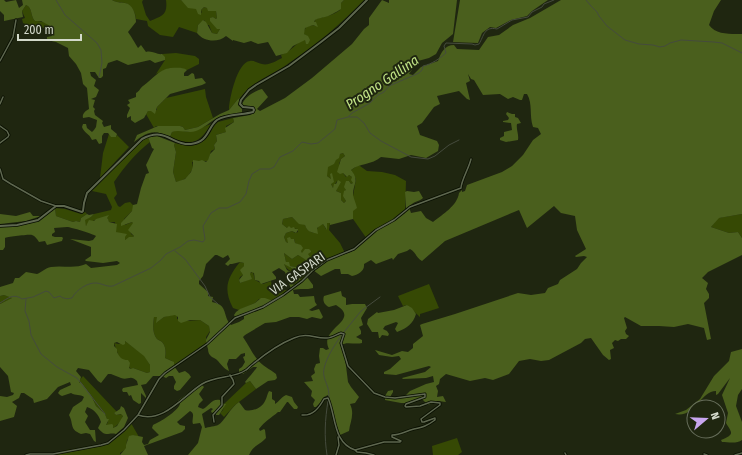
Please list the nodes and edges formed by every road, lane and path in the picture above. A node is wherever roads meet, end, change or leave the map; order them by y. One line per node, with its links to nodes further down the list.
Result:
1 (367, 0): 10 (street)
2 (16, 20): 3 (street)
3 (0, 61)
4 (3, 97): 5 (street)
5 (0, 104)
6 (0, 126): 7 (street)
7 (0, 143)
8 (471, 160): 13 (street, VIA GASPARI)
9 (0, 169): 10 (street)
10 (56, 206): 11 (street)
11 (0, 226)
12 (230, 376): 13 (street); 15 (street); 17 (street)
13 (138, 415): 20 (street, VIA GASPARI)
14 (302, 415): 16 (street)
15 (214, 422)
16 (340, 438): 17 (street); 21 (street)
17 (355, 450): 22 (street)
18 (742, 453): 24 (street)
19 (704, 454): 23 (street)
20 (26, 455)
21 (336, 455)
22 (374, 455)
23 (707, 455)
24 (735, 455)

